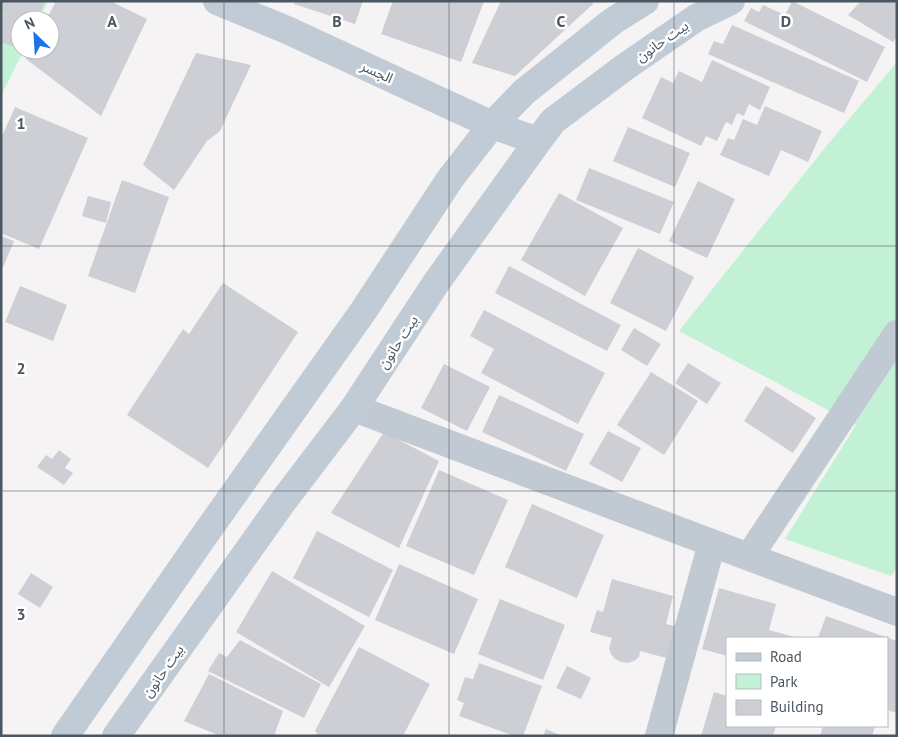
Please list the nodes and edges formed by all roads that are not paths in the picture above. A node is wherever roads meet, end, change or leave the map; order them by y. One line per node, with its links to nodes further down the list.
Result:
1 (217, 1): 4 (main road, الجسر)
2 (645, 1): 4 (main road)
3 (730, 1): 5 (main road, بيت حانون)
4 (492, 125): 5 (main road, الجسر); 11 (main road)
5 (538, 141): 7 (main road, بيت حانون)
6 (897, 334): 9 (street)
7 (354, 408): 8 (street); 12 (main road, بيت حانون)
8 (712, 543): 9 (street); 13 (street)
9 (749, 557): 10 (street)
10 (897, 612)
11 (64, 736)
12 (116, 736)
13 (659, 736)

